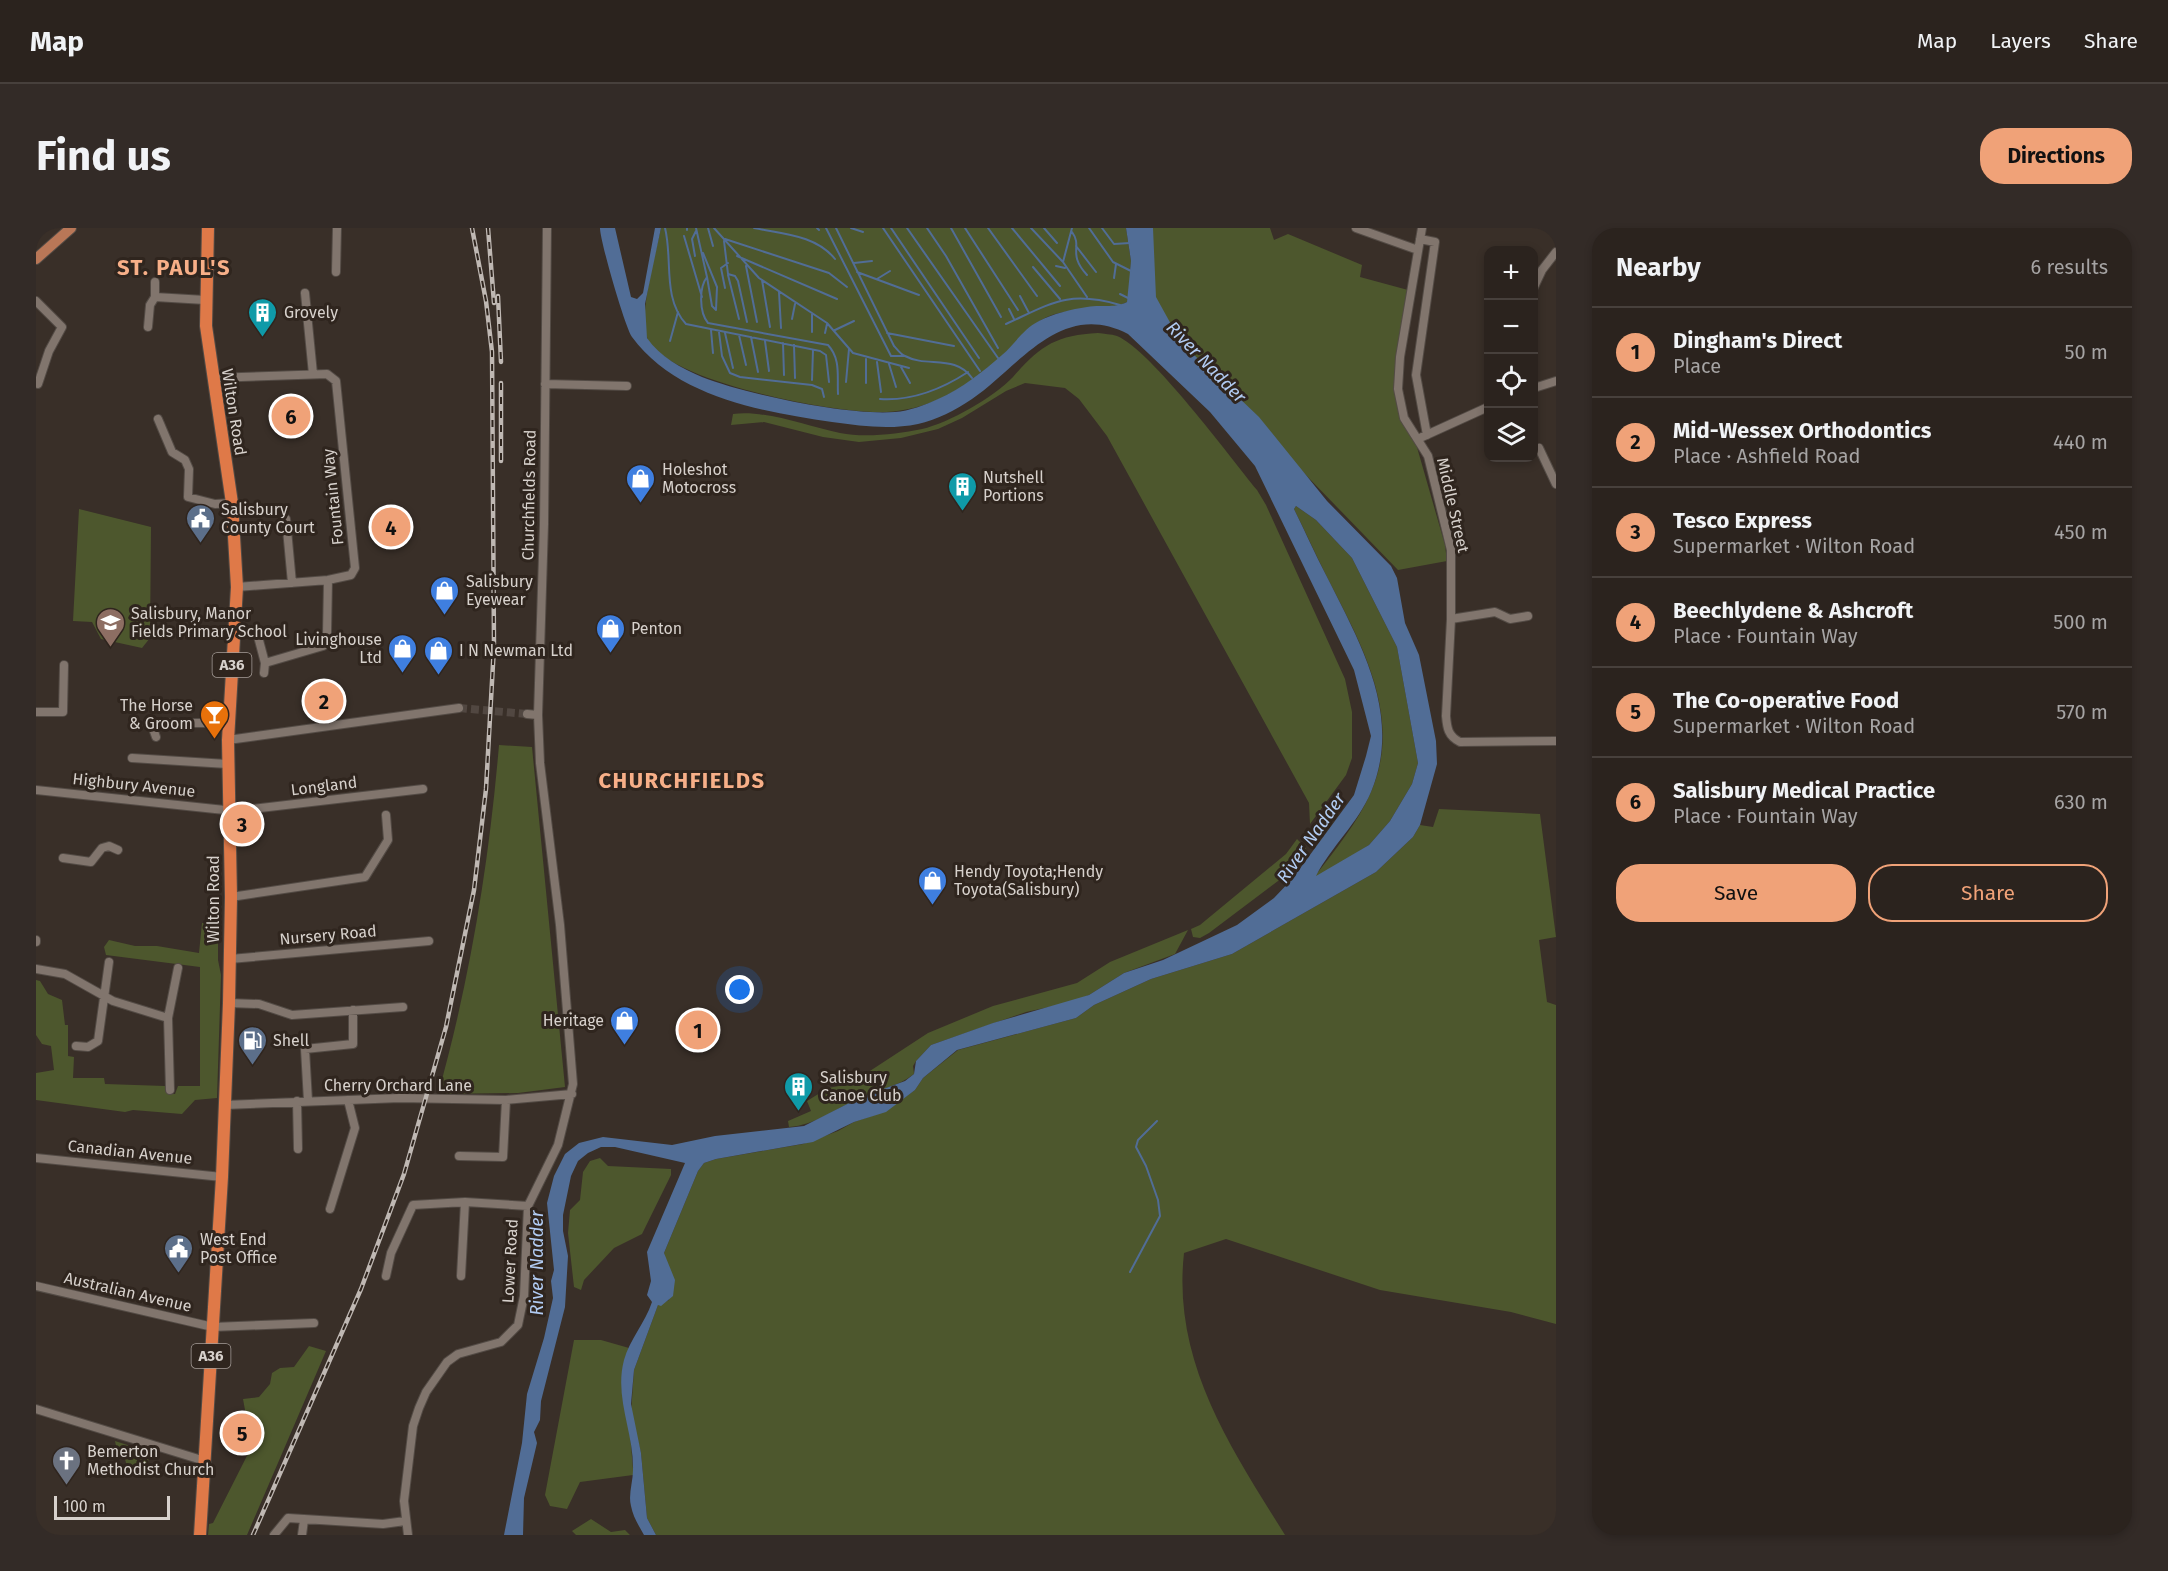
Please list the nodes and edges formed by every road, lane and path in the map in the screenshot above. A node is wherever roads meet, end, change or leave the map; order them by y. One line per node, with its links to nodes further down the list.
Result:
1 (71, 228): 10 (main road)
2 (208, 228): 16 (highway, Wilton Road / A36)
3 (337, 228): 11 (street)
4 (547, 228): 23 (street, Churchfields Road)
5 (1356, 228): 8 (street)
6 (1422, 228): 7 (street, Middle Street)
7 (1420, 239): 8 (street, Middle Street); 28 (street)
8 (1418, 250): 29 (street, Middle Street)
9 (1556, 252): 12 (street)
10 (36, 259)
11 (336, 273)
12 (1538, 278)
13 (155, 282): 15 (street)
14 (306, 293): 19 (street)
15 (155, 297): 16 (street); 18 (street)
16 (206, 300): 20 (highway, Wilton Road / A36)
17 (36, 301): 22 (street)
18 (148, 327)
19 (313, 374): 20 (street, Fountain Way); 35 (street, Fountain Way)
20 (212, 378): 33 (highway, Wilton Road / A36)
21 (1556, 381): 24 (street)
22 (38, 384)
23 (545, 384): 25 (street); 45 (street, Churchfields Road)
24 (1538, 384)
25 (627, 386)
26 (1486, 408): 28 (street)
27 (158, 419): 33 (street)
28 (1427, 435): 29 (street)
29 (1417, 440): 39 (street, Middle Street)
30 (1539, 448): 31 (street)
31 (1553, 470): 32 (street)
32 (1556, 484)
33 (232, 503): 37 (highway, Wilton Road / A36)
34 (286, 519): 36 (street)
35 (328, 580): 36 (street, Fountain Way); 40 (street)
36 (292, 583): 37 (street, Fountain Way)
37 (237, 587): 46 (highway, Wilton Road / A36)
38 (1528, 616): 39 (street)
39 (1451, 620): 49 (street, Middle Street)
40 (256, 629)
41 (64, 665): 43 (street)
42 (459, 708): 48 (street)
43 (36, 712)
44 (527, 714): 45 (street)
45 (538, 715): 51 (street, Churchfields Road)
46 (228, 723): 47 (street); 48 (highway, Wilton Road / A36)
47 (156, 737)
48 (228, 740): 52 (highway, Wilton Road / A36)
49 (1556, 741)
50 (132, 758): 52 (street)
51 (540, 763): 72 (street, Lower Road)
52 (227, 764): 55 (highway, Wilton Road / A36)
53 (423, 789): 55 (street, Longland)
54 (36, 790): 55 (street, Highbury Avenue)
55 (229, 811): 59 (highway, Wilton Road / A36)
56 (386, 815): 59 (street)
57 (118, 850): 58 (street)
58 (63, 858)
59 (231, 897): 61 (highway, Wilton Road / A36)
60 (429, 941): 61 (street, Nursery Road)
61 (230, 959): 66 (highway, Wilton Road / A36)
62 (109, 962): 65 (street)
63 (178, 968): 69 (street)
64 (36, 969): 65 (street)
65 (105, 997): 69 (street); 70 (street)
66 (229, 1003): 68 (street); 77 (highway, Wilton Road / A36)
67 (403, 1007): 68 (street)
68 (353, 1010): 76 (street)
69 (168, 1018): 71 (street)
70 (76, 1046)
71 (170, 1090)
72 (572, 1094): 74 (street, Cherry Orchard Lane); 83 (street, Lower Road)
73 (348, 1100): 74 (street, Cherry Orchard Lane); 76 (street, Cherry Orchard Lane); 84 (street)
74 (506, 1100): 79 (street)
75 (297, 1101): 76 (street, Cherry Orchard Lane); 77 (street, Cherry Orchard Lane); 78 (street)
76 (308, 1101)
77 (225, 1105): 81 (highway, Wilton Road / A36)
78 (298, 1149)
79 (459, 1156)
80 (36, 1158): 81 (street, Canadian Avenue)
81 (222, 1177): 89 (highway, Wilton Road / A36)
82 (465, 1202): 83 (street); 85 (street); 86 (street)
83 (528, 1206): 93 (street, Lower Road)
84 (330, 1209)
85 (386, 1276)
86 (461, 1276)
87 (36, 1286): 89 (street, Australian Avenue)
88 (314, 1323): 89 (street, Australian Avenue)
89 (213, 1327): 91 (highway, Wilton Road / A36)
90 (36, 1409): 91 (street)
91 (205, 1461): 94 (highway, Wilton Road / A36)
92 (304, 1520): 93 (street); 95 (street); 96 (street)
93 (405, 1521): 97 (street, Lower Road)
94 (200, 1535)
95 (274, 1535)
96 (302, 1535)
97 (408, 1535)

